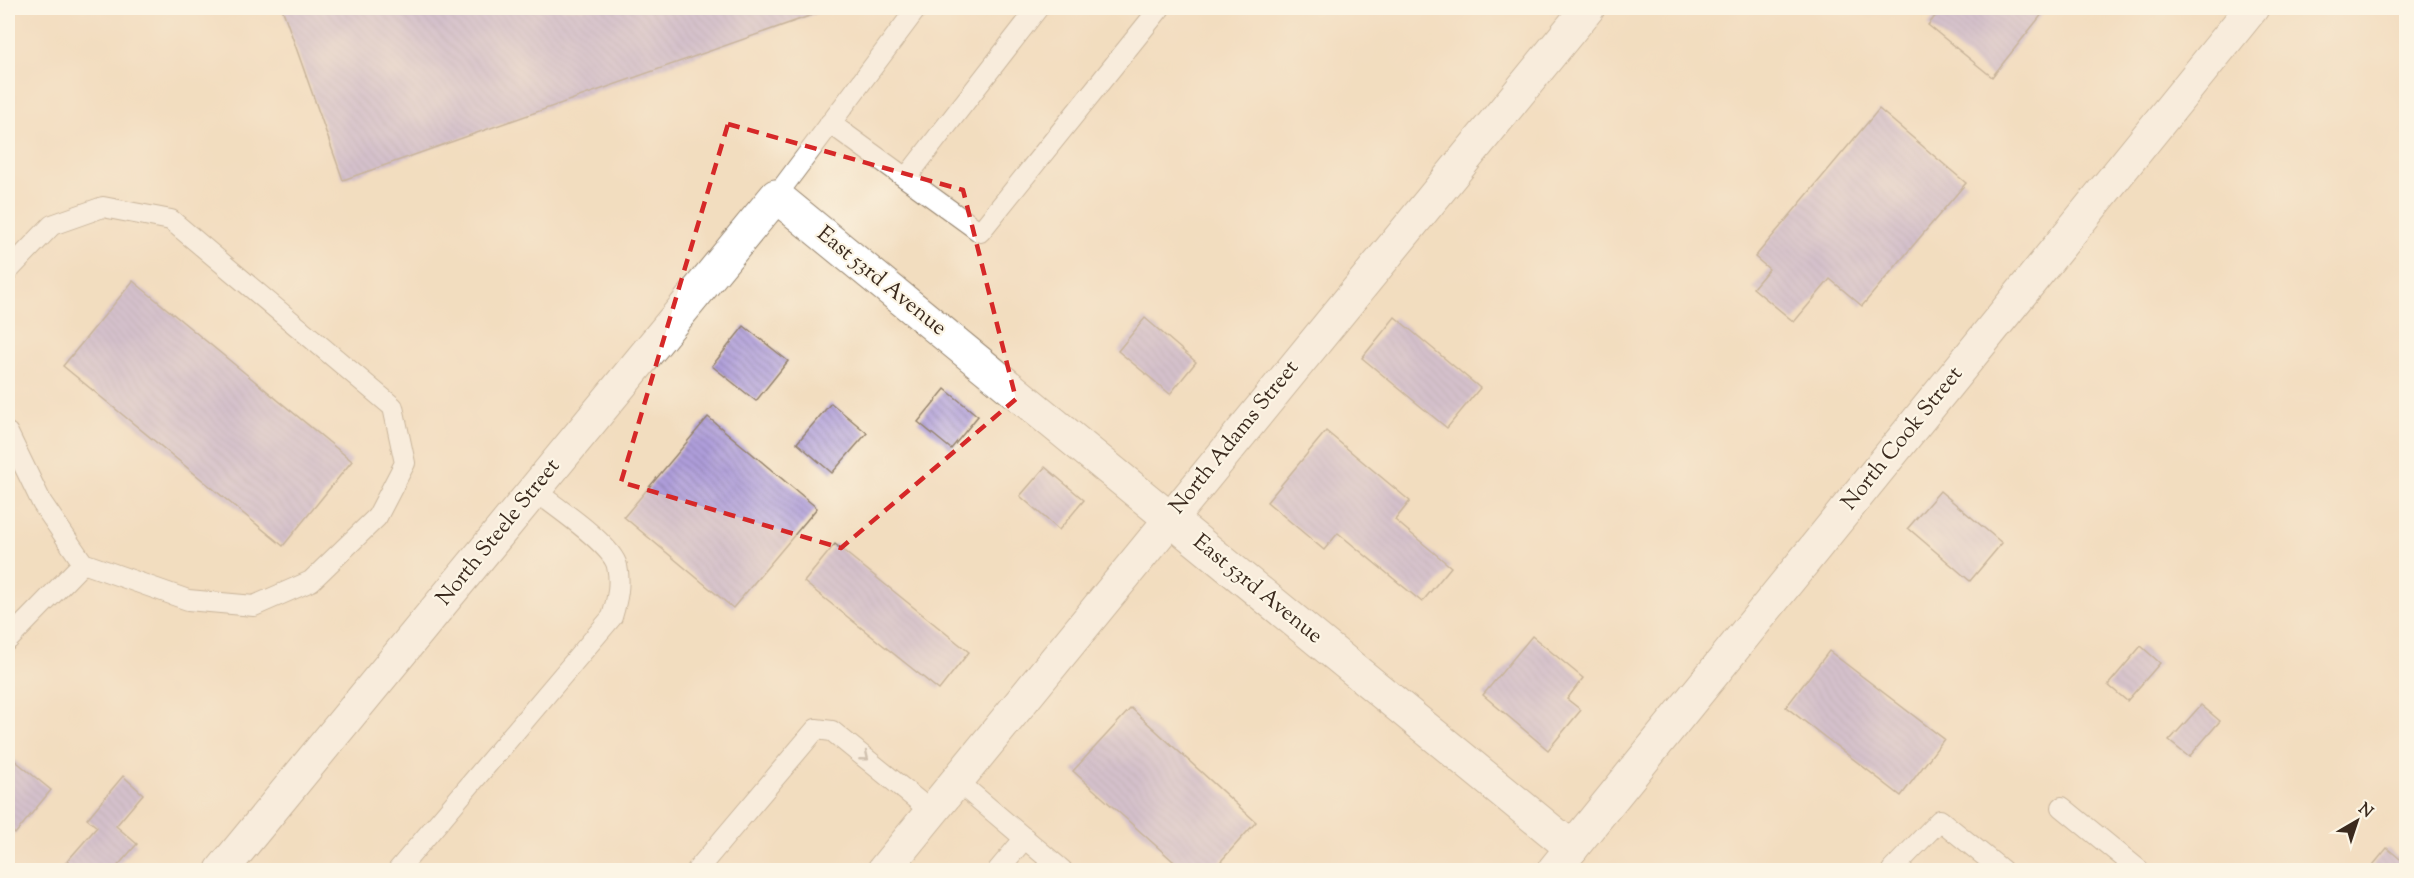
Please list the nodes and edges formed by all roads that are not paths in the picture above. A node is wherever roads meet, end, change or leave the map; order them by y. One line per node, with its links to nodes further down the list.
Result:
1 (918, 8): 6 (lane)
2 (1038, 8): 7 (lane)
3 (1160, 8): 7 (lane)
4 (1588, 8): 12 (street, North Adams Street)
5 (2252, 8): 19 (street, North Cook Street)
6 (830, 123): 7 (lane); 8 (lane)
7 (906, 178)
8 (776, 196): 11 (street, North Steele Street); 12 (street, East 53rd Avenue)
9 (8, 272): 13 (lane)
10 (8, 434): 13 (lane)
11 (534, 490): 20 (street, North Steele Street); 21 (lane)
12 (1169, 518): 15 (street, North Adams Street); 19 (street, East 53rd Avenue)
13 (83, 562): 14 (lane)
14 (8, 640)
15 (957, 781): 17 (street, North Adams Street); 18 (lane)
16 (2062, 807): 28 (lane)
17 (932, 812): 22 (lane, one-way to 17); 23 (street, North Adams Street)
18 (1025, 838): 24 (lane); 25 (lane)
19 (1563, 859)
20 (235, 866)
21 (398, 870)
22 (697, 870)
23 (884, 870)
24 (998, 870)
25 (1062, 870)
26 (1892, 870): 27 (lane)
27 (2002, 870)
28 (2139, 870)

